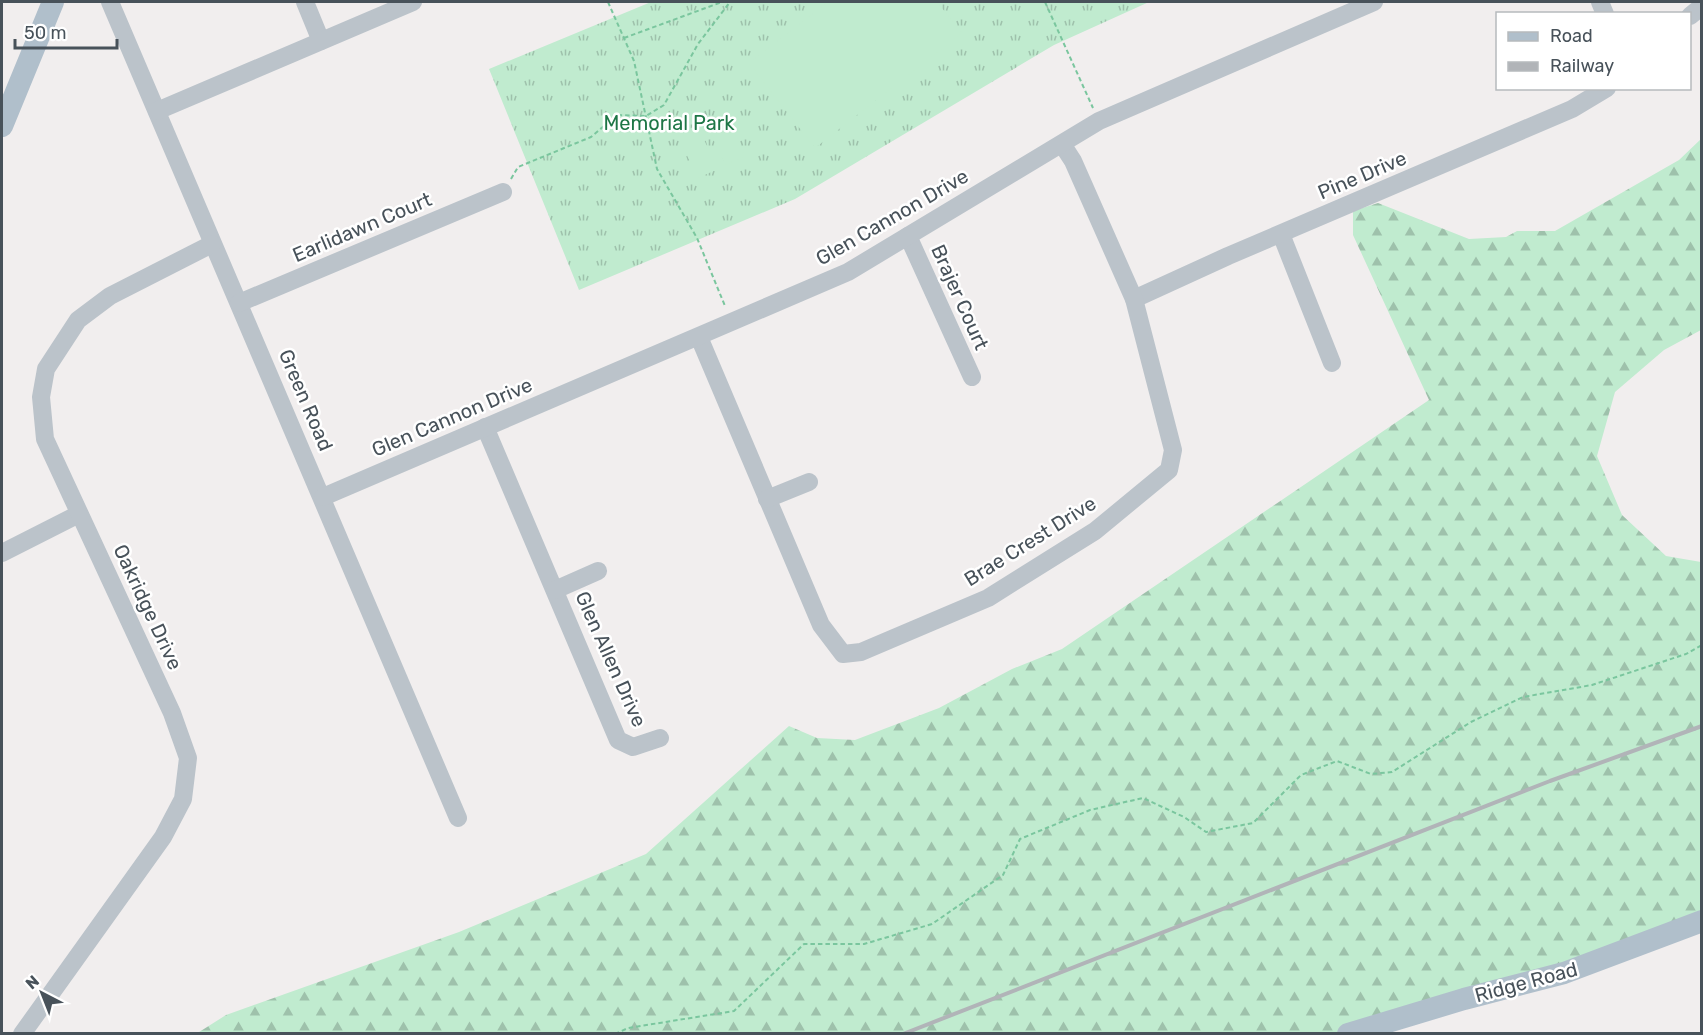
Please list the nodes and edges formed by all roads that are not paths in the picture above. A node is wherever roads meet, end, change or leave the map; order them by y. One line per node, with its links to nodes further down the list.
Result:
1 (110, 2): 8 (street, Green Road)
2 (305, 2): 6 (street)
3 (413, 2): 6 (street)
4 (1374, 2): 10 (street, Glen Cannon Drive)
5 (54, 4): 9 (main road)
6 (321, 41): 8 (street)
7 (1604, 90): 12 (street, Pine Drive)
8 (157, 111): 14 (street, Green Road)
9 (2, 126)
10 (1062, 144): 13 (street, Glen Cannon Drive); 15 (street, Brae Crest Drive)
11 (504, 192): 16 (street, Earlidawn Court)
12 (1281, 234): 15 (street, Pine Drive); 18 (street)
13 (908, 236): 17 (street, Glen Cannon Drive); 19 (street, Brajer Court)
14 (212, 244): 16 (street, Green Road); 24 (street, Oakridge Drive)
15 (1134, 299): 23 (street, Brae Crest Drive)
16 (239, 303): 22 (street, Green Road)
17 (699, 337): 20 (street, Glen Cannon Drive); 23 (street, Brae Crest Drive)
18 (1332, 363)
19 (972, 377)
20 (485, 427): 22 (street, Glen Cannon Drive); 27 (street, Glen Allen Drive)
21 (809, 482): 23 (street)
22 (323, 497): 29 (street, Green Road)
23 (767, 499)
24 (79, 514): 25 (street); 31 (street, Oakridge Drive)
25 (2, 553)
26 (598, 571): 27 (street, Glen Allen Drive)
27 (555, 590): 28 (street, Glen Allen Drive)
28 (660, 738)
29 (458, 818)
30 (1701, 921): 32 (main road, Ridge Road)
31 (22, 1034)
32 (1348, 1034)

